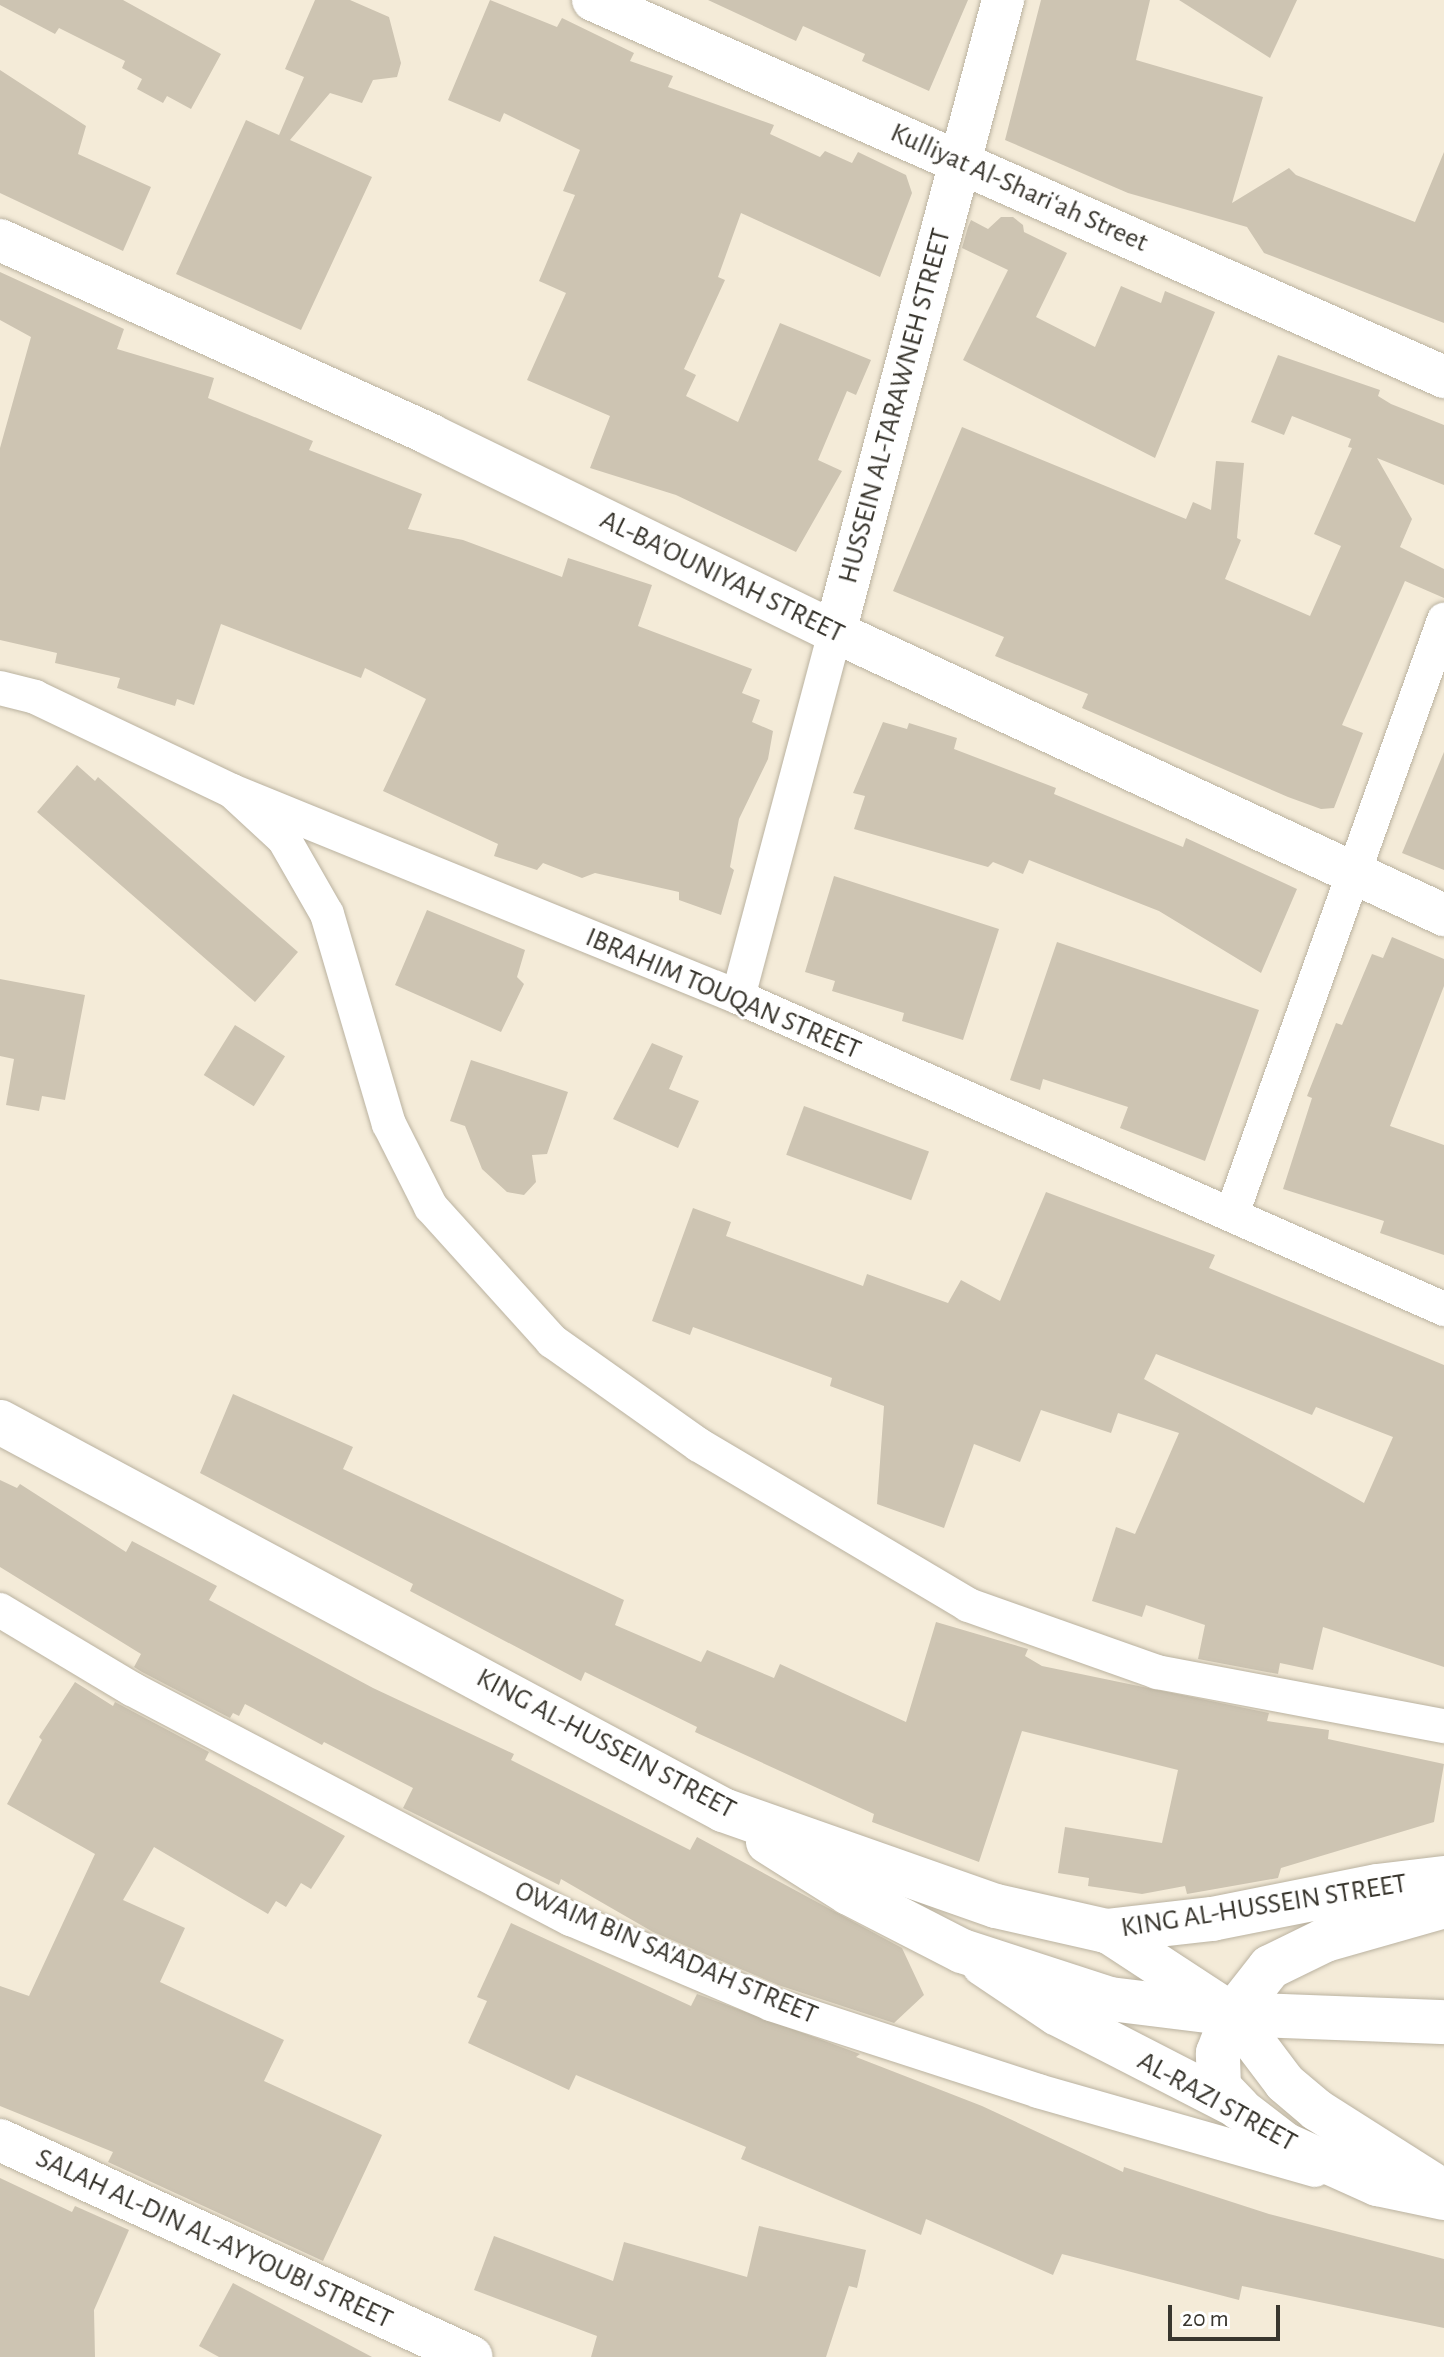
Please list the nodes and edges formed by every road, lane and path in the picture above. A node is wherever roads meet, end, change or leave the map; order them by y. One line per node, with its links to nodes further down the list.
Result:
1 (593, 0): 3 (street, Kulliyat Al-Shariʻah Street)
2 (1003, 0): 3 (street, HUSSEIN AL-TARAWNEH STREET)
3 (960, 160): 5 (street, Kulliyat Al-Shariʻah Street); 7 (street, HUSSEIN AL-TARAWNEH STREET)
4 (0, 240): 7 (street, AL-BA'OUNIYAH STREET)
5 (1444, 377)
6 (1444, 620): 10 (street)
7 (835, 632): 10 (street, AL-BA'OUNIYAH STREET); 12 (street, HUSSEIN AL-TARAWNEH STREET)
8 (0, 688): 9 (street, IBRAHIM TOUQAN STREET)
9 (232, 791): 12 (street, IBRAHIM TOUQAN STREET); 17 (street)
10 (1351, 874): 11 (street, AL-BA'OUNIYAH STREET); 13 (street)
11 (1444, 915)
12 (738, 997): 13 (street, IBRAHIM TOUQAN STREET)
13 (1232, 1214): 14 (street, IBRAHIM TOUQAN STREET)
14 (1444, 1309)
15 (0, 1422): 18 (main road, KING AL-HUSSEIN STREET)
16 (0, 1610): 27 (street, OWAIM BIN SA'ADAH STREET)
17 (1444, 1726)
18 (723, 1810): 21 (main road, KING AL-HUSSEIN STREET); 22 (main road)
19 (1444, 1878): 21 (main road, KING AL-HUSSEIN STREET)
20 (1444, 1906): 23 (main road)
21 (1106, 1931): 23 (street, AL-RAZI STREET)
22 (962, 1951): 23 (main road); 25 (street, AL-RAZI STREET)
23 (1233, 2014): 24 (main road); 25 (main road); 28 (street, AL-RAZI STREET)
24 (1444, 2022)
25 (1239, 2108): 27 (street, AL-RAZI STREET)
26 (0, 2140): 30 (street, SALAH AL-DIN AL-AYYOUBI STREET)
27 (1377, 2185): 29 (street, AL-RAZI STREET)
28 (1444, 2188)
29 (1444, 2199)
30 (472, 2357)

